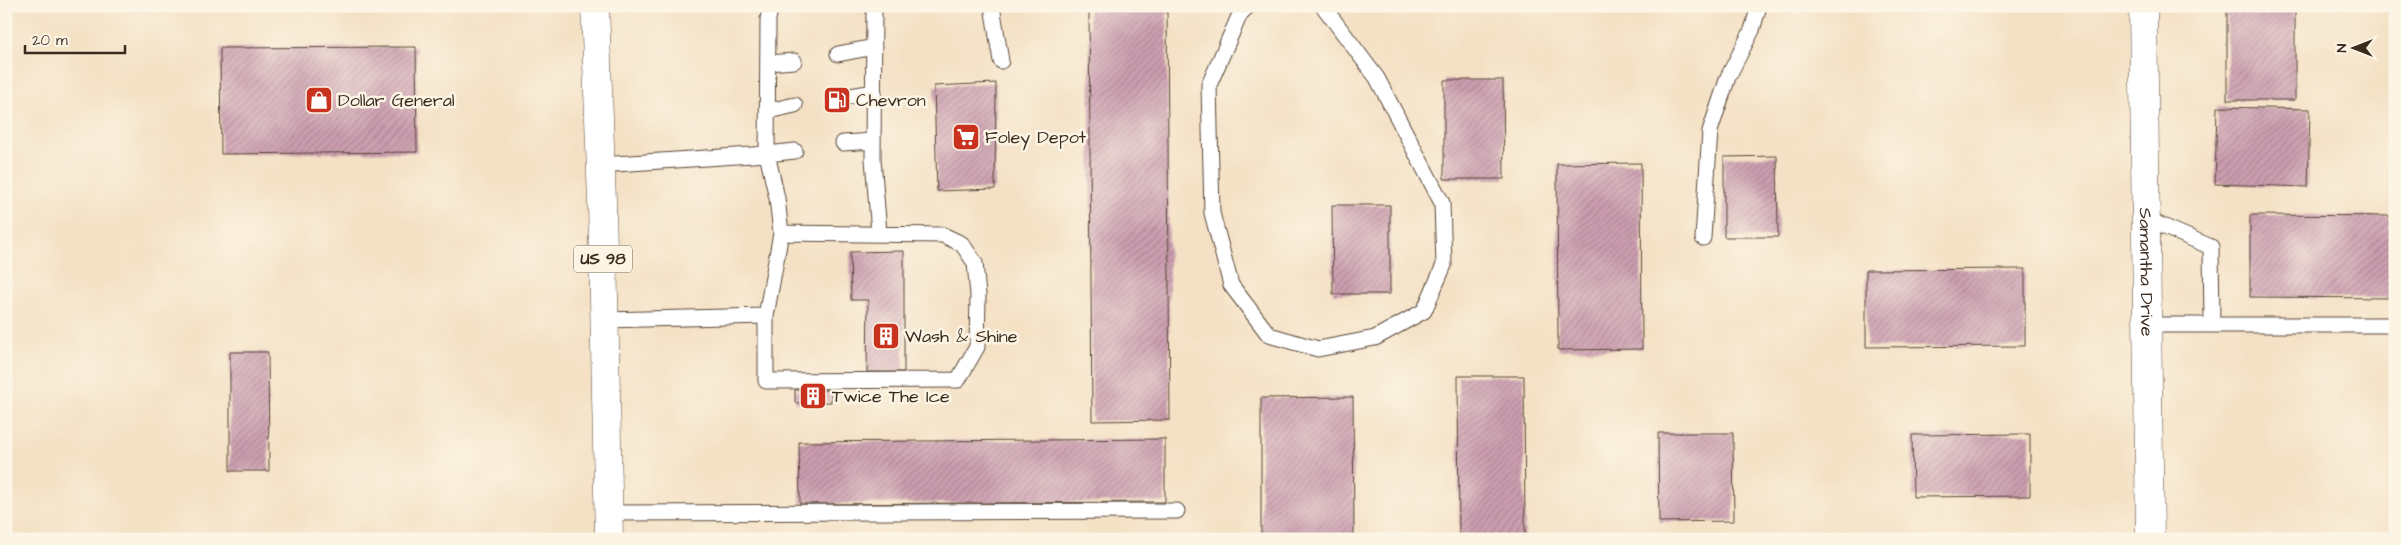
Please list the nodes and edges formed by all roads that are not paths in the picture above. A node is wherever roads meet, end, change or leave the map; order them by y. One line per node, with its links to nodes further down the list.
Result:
1 (595, 6): 22 (street, US 98)
2 (771, 6): 13 (lane)
3 (874, 6): 9 (lane)
4 (992, 6): 12 (lane)
5 (1248, 6): 6 (lane)
6 (1323, 6)
7 (1759, 6): 26 (lane)
8 (2143, 6): 23 (street, Samantha Drive)
9 (874, 47): 10 (lane); 14 (lane)
10 (838, 54)
11 (794, 61): 13 (lane)
12 (1001, 61)
13 (768, 63): 17 (lane)
14 (874, 92): 15 (lane); 18 (lane)
15 (839, 98)
16 (795, 105): 17 (lane)
17 (768, 111): 21 (lane)
18 (873, 140): 19 (lane); 25 (lane)
19 (843, 143)
20 (795, 151): 21 (lane)
21 (767, 154): 22 (lane); 24 (lane)
22 (600, 165): 28 (street, US 98)
23 (2146, 219): 29 (street, Samantha Drive); 30 (lane)
24 (781, 233): 25 (lane); 27 (lane)
25 (879, 233): 27 (lane)
26 (1703, 238)
27 (766, 316): 28 (lane)
28 (605, 320): 33 (street, US 98)
29 (2147, 325): 30 (lane); 34 (street, Samantha Drive)
30 (2212, 325): 31 (lane)
31 (2395, 325)
32 (1177, 511): 33 (lane)
33 (609, 526)
34 (2150, 539)

